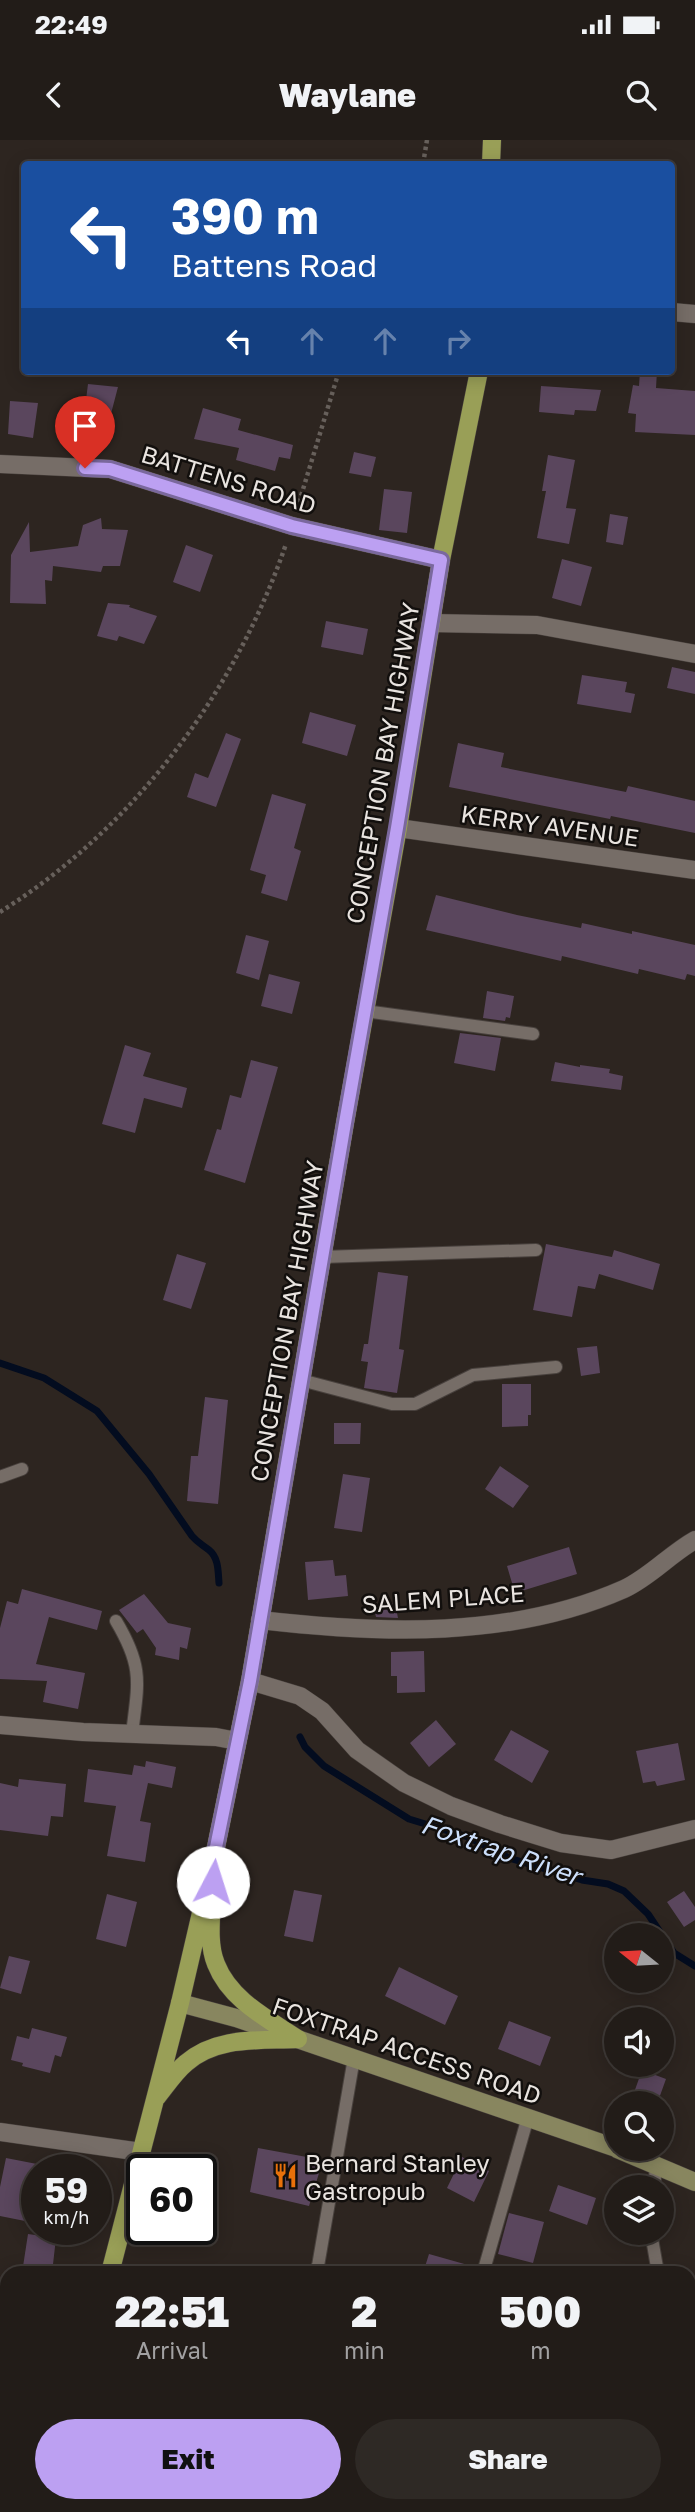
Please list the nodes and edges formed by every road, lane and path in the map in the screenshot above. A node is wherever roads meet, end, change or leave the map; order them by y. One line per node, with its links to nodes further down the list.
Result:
1 (427, 140): 3 (path)
2 (492, 140): 4 (main road)
3 (424, 161)
4 (491, 161)
5 (675, 312): 6 (street)
6 (695, 314)
7 (338, 375): 10 (path)
8 (478, 375): 11 (main road, CONCEPTION BAY HIGHWAY)
9 (2, 469): 10 (street, BATTENS ROAD)
10 (292, 526): 11 (street, BATTENS ROAD); 16 (path)
11 (441, 560): 12 (main road, CONCEPTION BAY HIGHWAY)
12 (431, 623): 13 (street); 14 (main road, CONCEPTION BAY HIGHWAY)
13 (695, 654)
14 (397, 828): 15 (street, KERRY AVENUE); 17 (main road, CONCEPTION BAY HIGHWAY)
15 (695, 870)
16 (0, 912)
17 (365, 1011): 18 (lane); 20 (main road, CONCEPTION BAY HIGHWAY)
18 (533, 1034)
19 (537, 1250): 20 (lane)
20 (322, 1257): 22 (main road, CONCEPTION BAY HIGHWAY)
21 (556, 1367): 22 (lane)
22 (301, 1380): 26 (main road, CONCEPTION BAY HIGHWAY)
23 (22, 1469): 24 (lane)
24 (0, 1477)
25 (695, 1540): 26 (street, SALEM PLACE)
26 (260, 1620): 28 (main road, CONCEPTION BAY HIGHWAY)
27 (116, 1621): 30 (lane)
28 (250, 1681): 31 (main road, CONCEPTION BAY HIGHWAY); 32 (street)
29 (0, 1725): 30 (street)
30 (132, 1734): 31 (street)
31 (237, 1741): 33 (main road, CONCEPTION BAY HIGHWAY)
32 (695, 1829)
33 (214, 1857): 34 (main road, CONCEPTION BAY HIGHWAY); 35 (main road)
34 (180, 2003): 35 (main road, FOXTRAP ACCESS ROAD); 37 (main road, CONCEPTION BAY HIGHWAY)
35 (298, 2039): 36 (main road, FOXTRAP ACCESS ROAD); 37 (main road)
36 (354, 2058): 38 (main road, FOXTRAP ACCESS ROAD); 48 (lane)
37 (154, 2099): 41 (main road, CONCEPTION BAY HIGHWAY)
38 (528, 2117): 40 (main road, FOXTRAP ACCESS ROAD); 49 (lane)
39 (0, 2132): 41 (street)
40 (604, 2144)
41 (141, 2152): 47 (main road, CONCEPTION BAY HIGHWAY)
42 (645, 2161): 43 (main road, FOXTRAP ACCESS ROAD)
43 (656, 2166): 44 (lane); 45 (main road, FOXTRAP ACCESS ROAD)
44 (655, 2175)
45 (695, 2182)
46 (653, 2245): 50 (lane)
47 (112, 2266)
48 (318, 2266)
49 (485, 2266)
50 (657, 2266)

